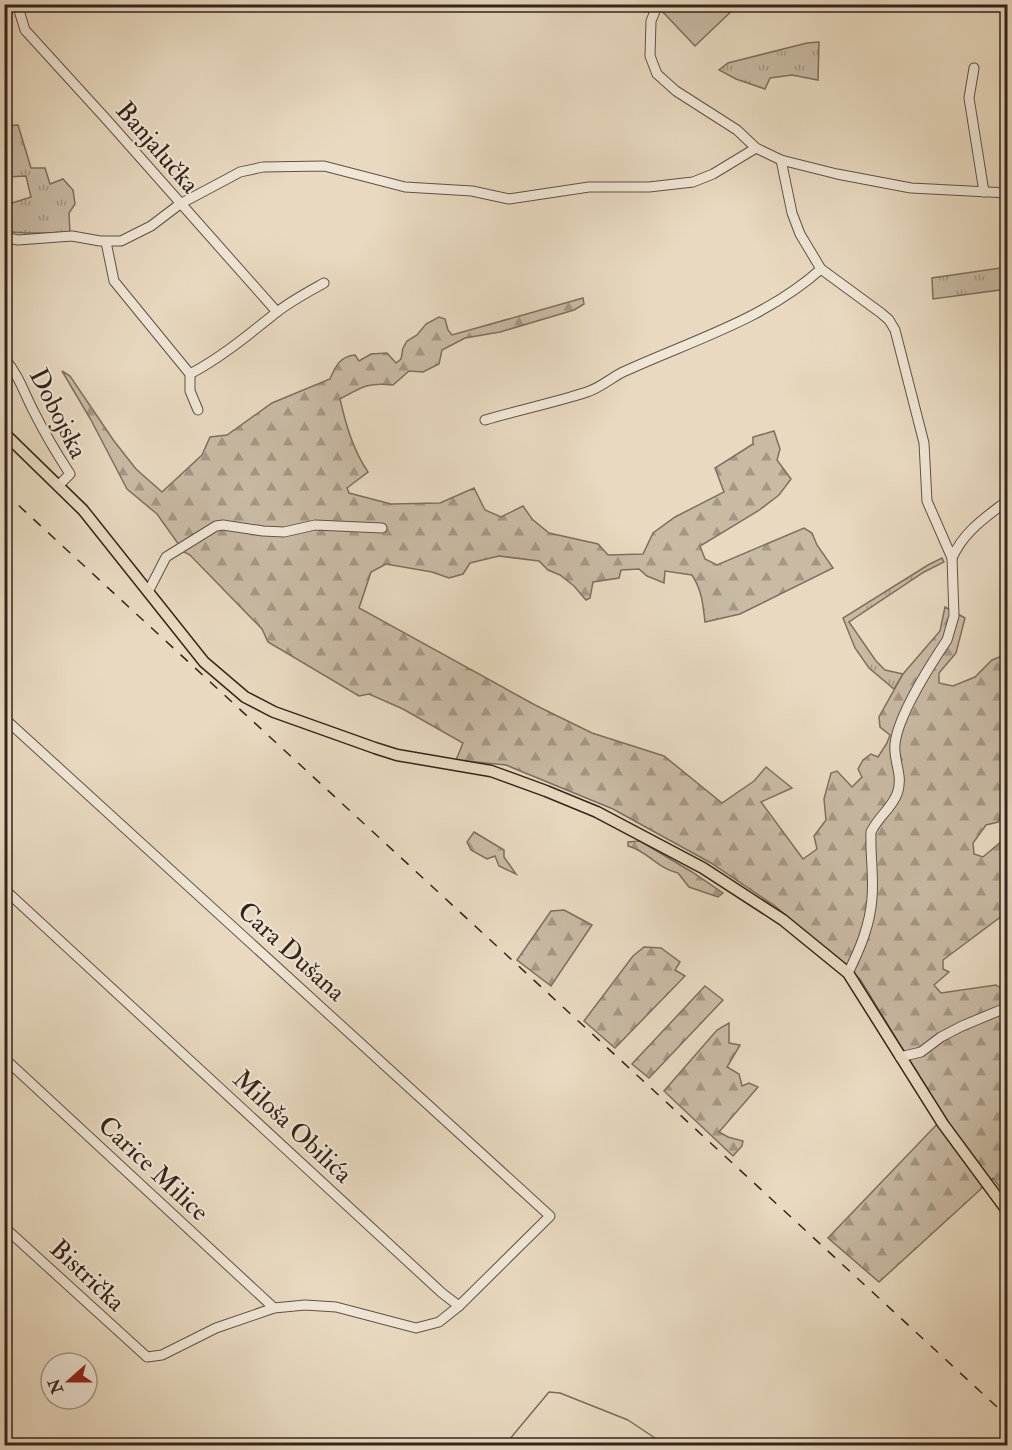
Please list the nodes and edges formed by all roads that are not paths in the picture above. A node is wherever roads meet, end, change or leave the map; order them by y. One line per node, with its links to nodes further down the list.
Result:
1 (17, 4): 10 (street, Banjalučka)
2 (658, 4): 4 (street)
3 (974, 68): 8 (street)
4 (756, 148): 5 (street); 10 (street)
5 (781, 160): 6 (street); 7 (street)
6 (798, 164): 7 (street); 8 (street)
7 (785, 174): 13 (street)
8 (984, 192): 9 (street)
9 (1008, 194)
10 (180, 204): 12 (street); 15 (street, Banjalučka)
11 (4, 237): 12 (street)
12 (106, 242): 17 (street)
13 (820, 269): 19 (street); 24 (street)
14 (324, 283): 15 (street)
15 (277, 312): 17 (street)
16 (4, 358): 21 (street, Dobojska)
17 (190, 374): 18 (street)
18 (198, 410)
19 (485, 420)
20 (4, 433): 21 (main road)
21 (58, 486): 25 (main road)
22 (1008, 500): 24 (street)
23 (382, 528): 25 (street)
24 (952, 558): 28 (street)
25 (148, 592): 28 (main road)
26 (4, 718): 34 (street, Cara Dušana)
27 (4, 889): 34 (street, Miloša Obilića)
28 (848, 973): 30 (main road)
29 (1008, 1007): 30 (street)
30 (900, 1057): 32 (main road)
31 (4, 1058): 35 (street, Carice Milice)
32 (1008, 1212)
33 (4, 1227): 35 (street, Bistrička)
34 (459, 1306): 35 (street)
35 (274, 1308)

